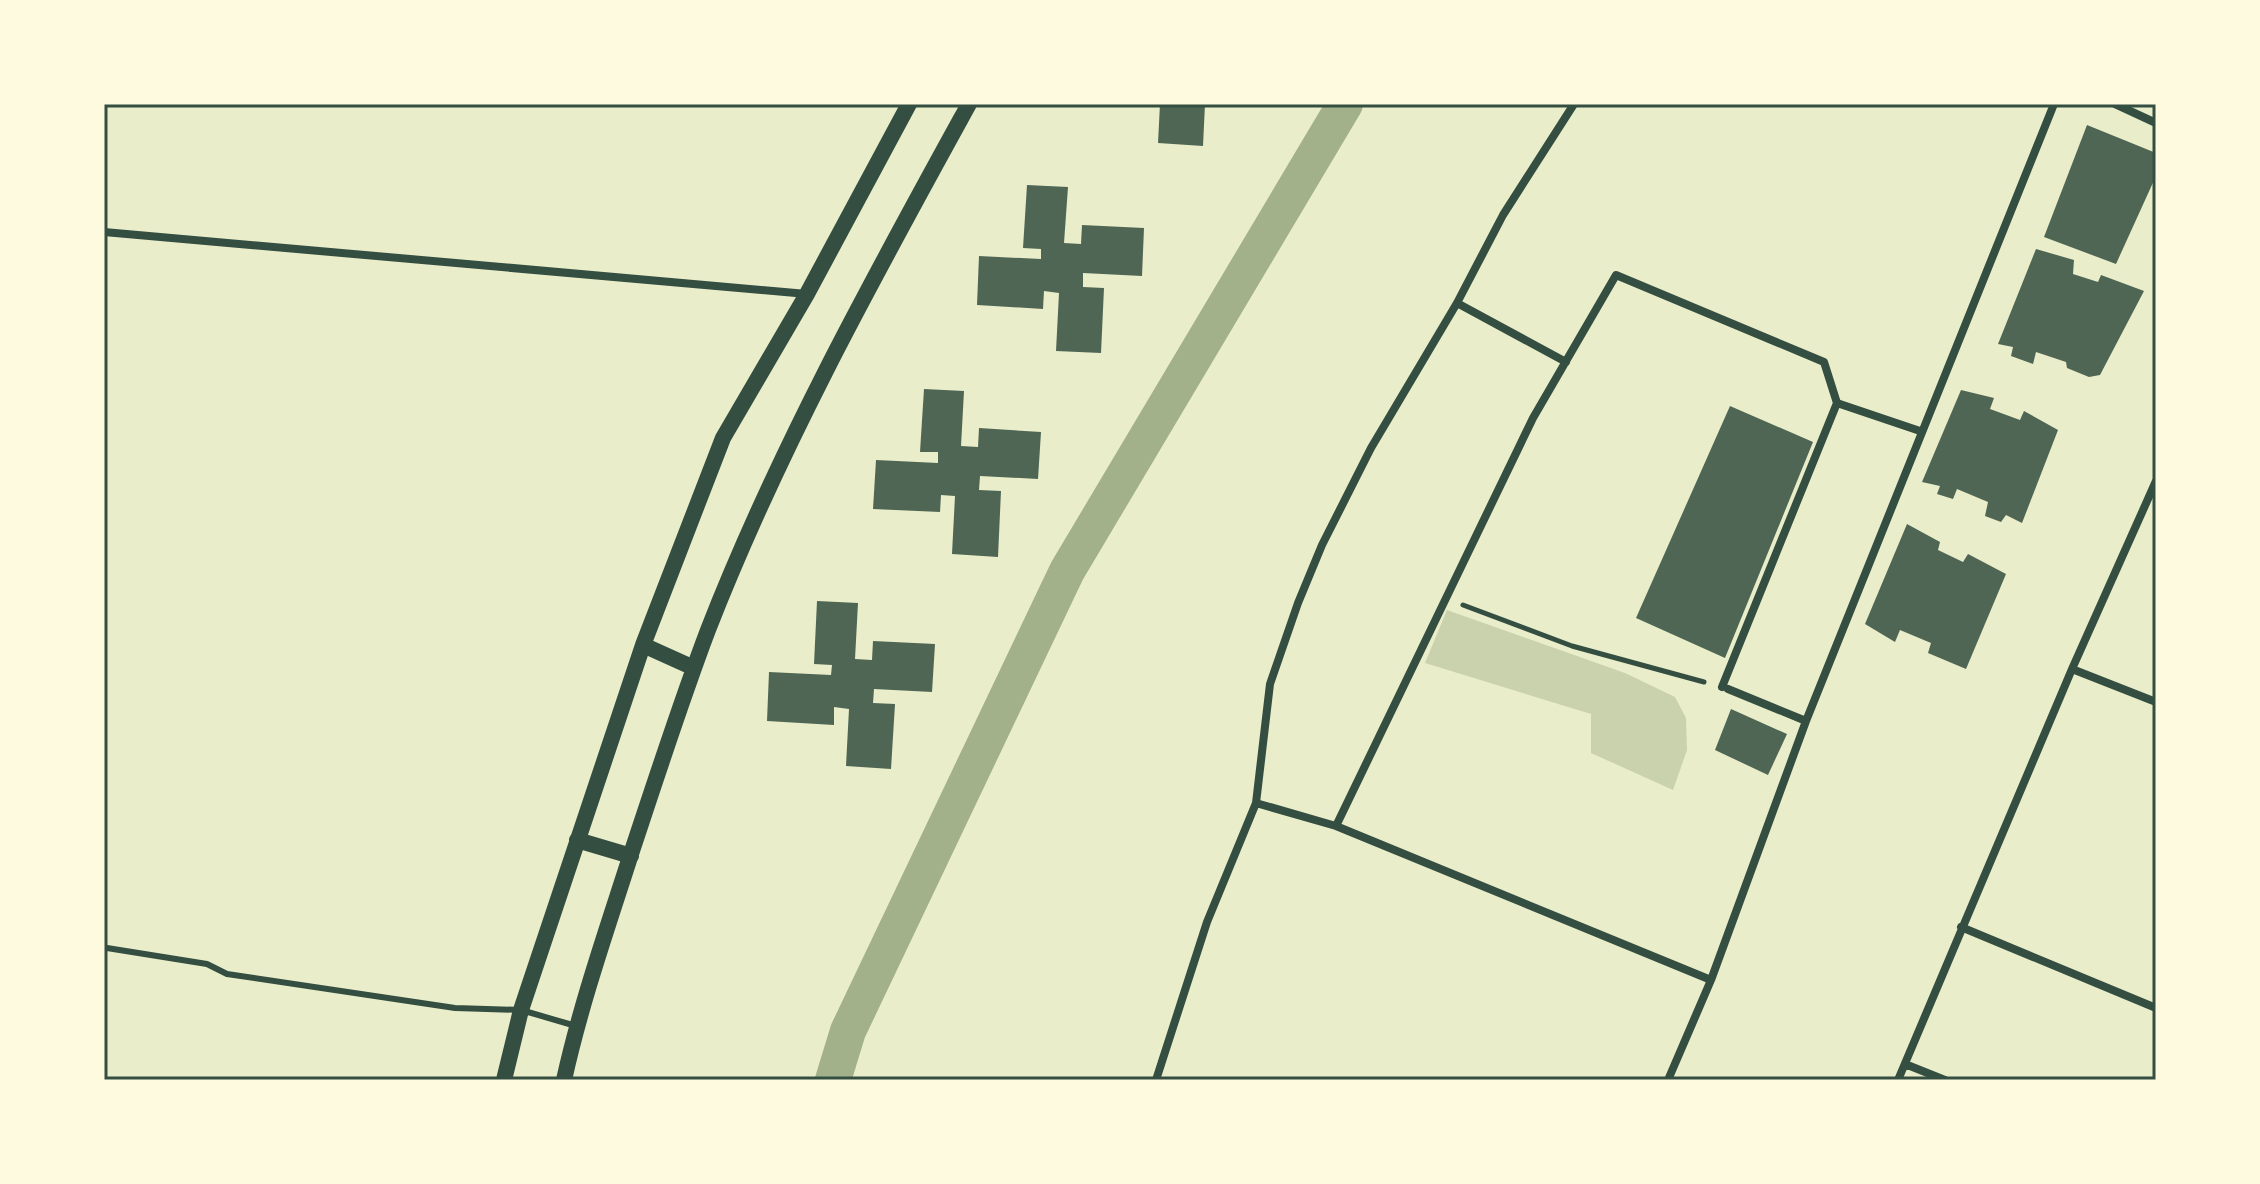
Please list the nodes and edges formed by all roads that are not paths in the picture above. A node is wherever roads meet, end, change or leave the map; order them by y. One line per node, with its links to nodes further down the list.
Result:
1 (909, 104): 8 (main road)
2 (969, 104): 15 (main road)
3 (1574, 104): 9 (street)
4 (2054, 104): 12 (street)
5 (2115, 104): 6 (street)
6 (2156, 123)
7 (104, 232): 8 (street)
8 (807, 294): 14 (main road)
9 (1457, 303): 10 (street); 19 (street)
10 (1566, 362): 11 (street); 20 (street)
11 (1837, 403): 12 (street); 18 (street)
12 (1920, 431): 18 (street)
13 (2156, 481): 16 (street)
14 (643, 645): 15 (main road); 21 (main road)
15 (694, 668): 22 (main road)
16 (2072, 669): 17 (street); 23 (street)
17 (2156, 702)
18 (1806, 721): 25 (street)
19 (1256, 803): 20 (street); 32 (street)
20 (1336, 826): 25 (street)
21 (577, 840): 22 (main road); 27 (main road)
22 (631, 856): 28 (main road)
23 (1961, 927): 26 (street); 29 (street)
24 (107, 948): 27 (lane)
25 (1711, 980): 33 (street)
26 (2156, 1008)
27 (521, 1010): 28 (lane); 30 (main road)
28 (576, 1026): 31 (main road)
29 (1905, 1064): 34 (street); 35 (street)
30 (504, 1080)
31 (564, 1080)
32 (1156, 1080)
33 (1668, 1080)
34 (1898, 1080)
35 (1945, 1080)

